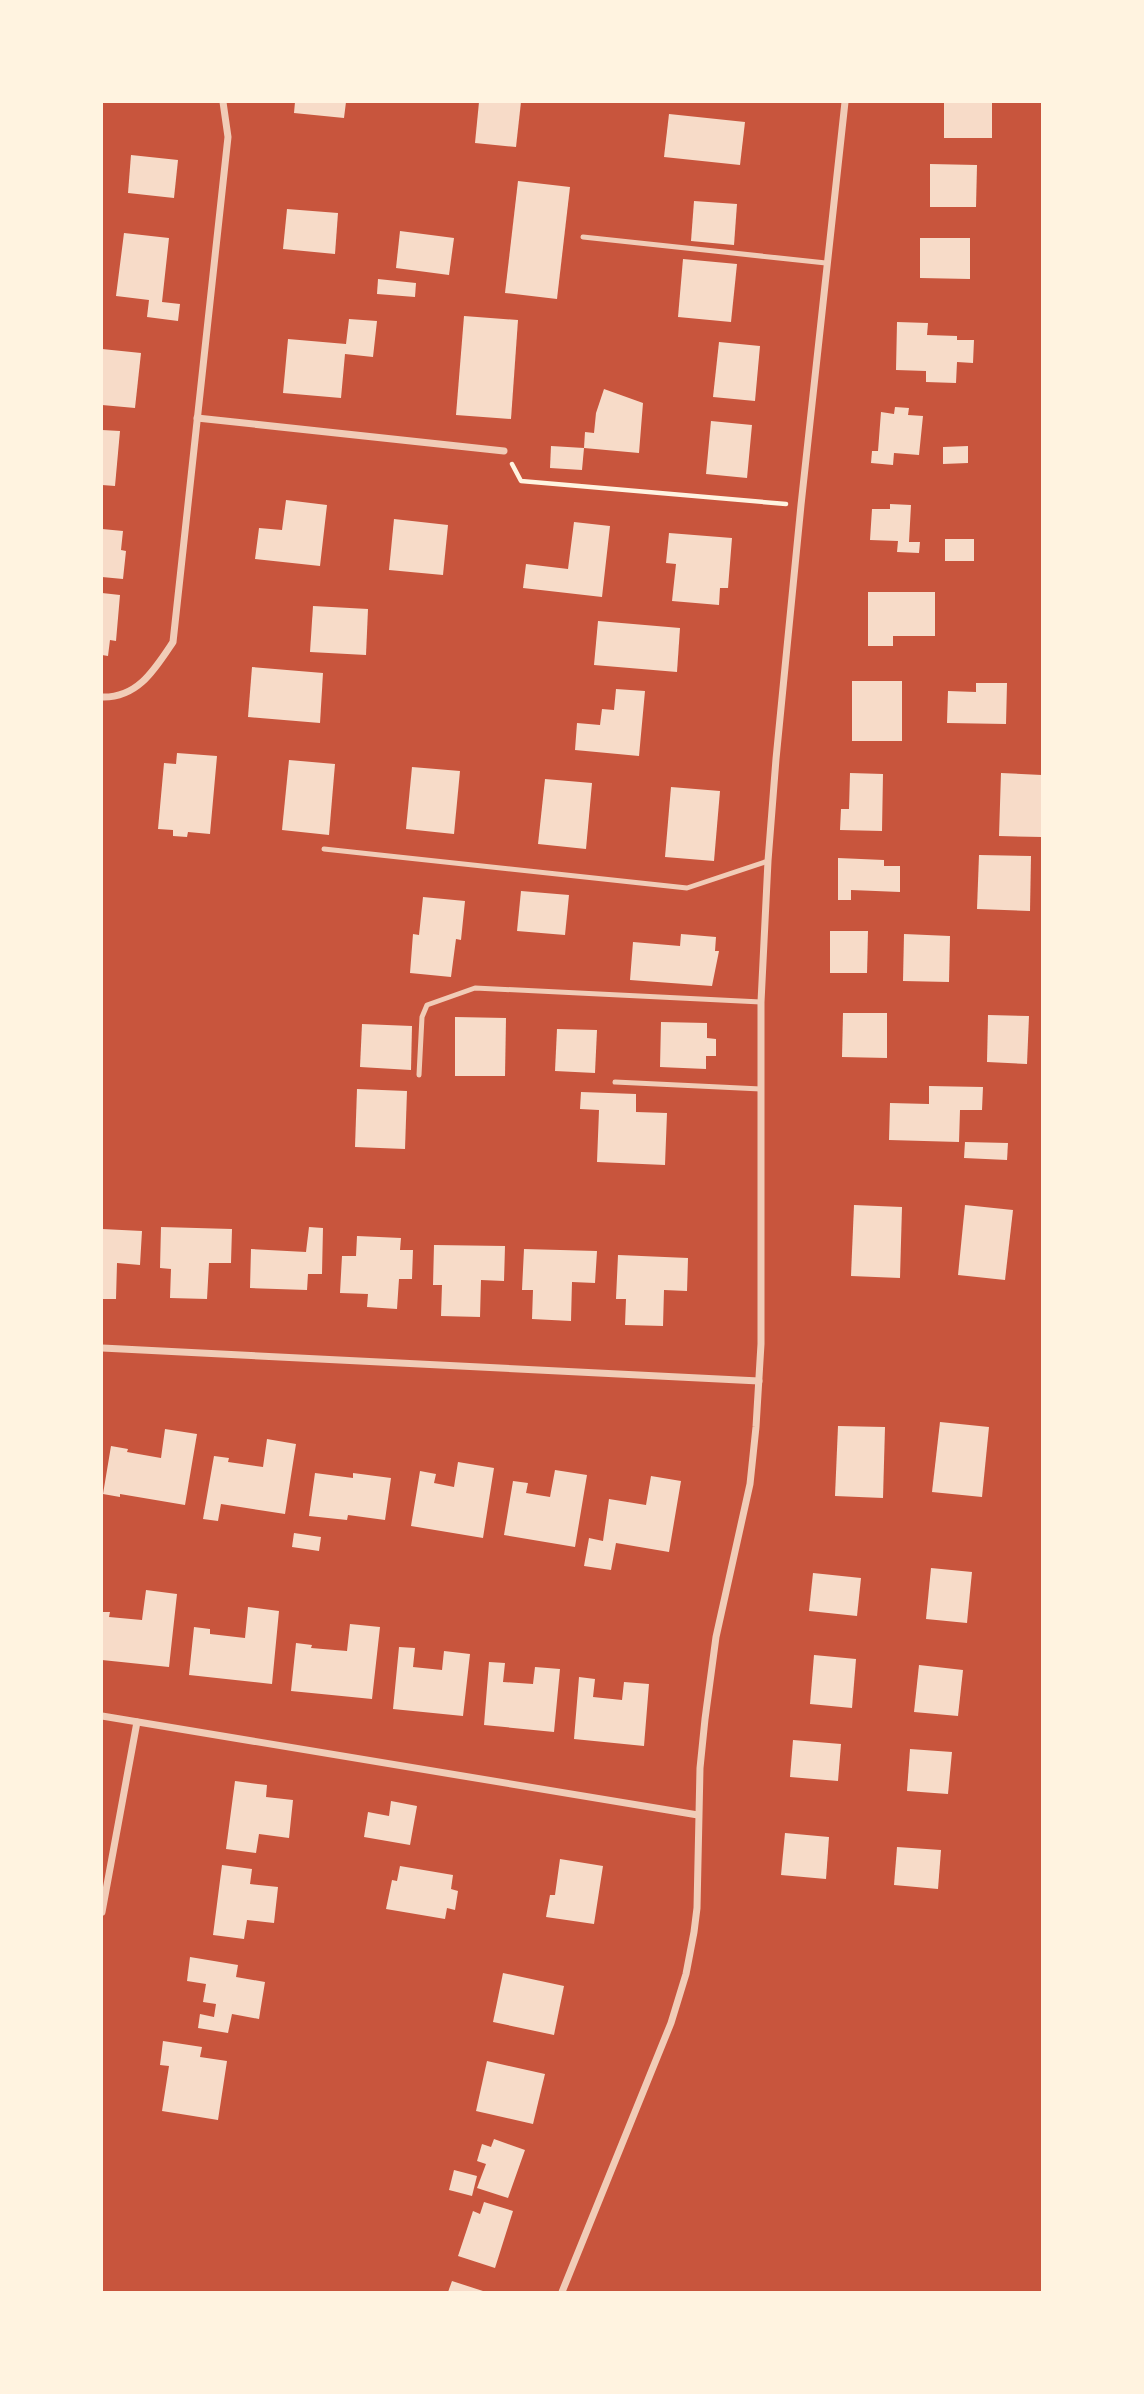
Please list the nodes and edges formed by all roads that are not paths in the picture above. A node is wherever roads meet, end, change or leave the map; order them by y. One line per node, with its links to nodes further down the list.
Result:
1 (223, 102): 5 (street)
2 (845, 102): 4 (street)
3 (583, 237): 4 (lane)
4 (826, 262): 9 (street)
5 (197, 418): 6 (street); 7 (street)
6 (504, 451)
7 (102, 696)
8 (324, 849): 9 (lane)
9 (768, 861): 10 (street)
10 (761, 1002): 11 (lane); 13 (street)
11 (419, 1075)
12 (615, 1082): 13 (lane)
13 (761, 1089): 15 (street)
14 (102, 1348): 15 (street)
15 (759, 1381): 18 (street)
16 (102, 1716): 17 (street)
17 (137, 1722): 18 (street); 19 (street)
18 (698, 1815): 20 (street)
19 (102, 1912)
20 (562, 2292)

